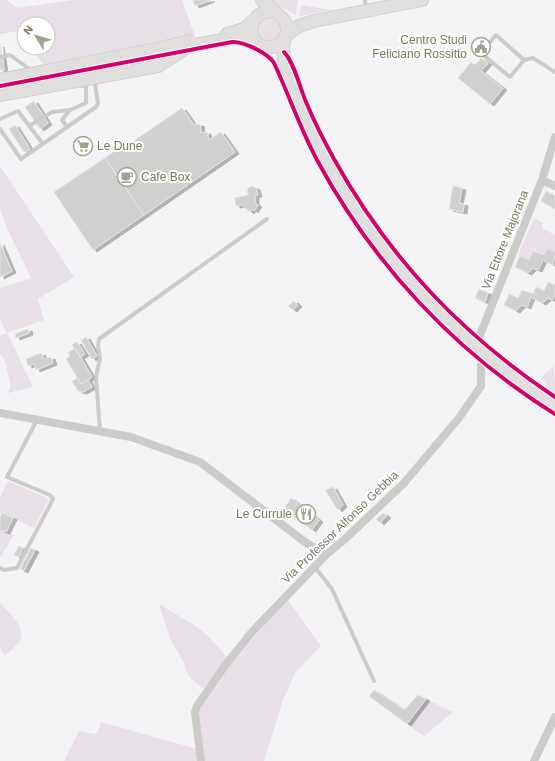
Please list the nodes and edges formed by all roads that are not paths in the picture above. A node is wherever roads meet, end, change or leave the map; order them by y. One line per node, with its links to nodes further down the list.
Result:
1 (254, 0): 6 (main road)
2 (262, 0): 5 (main road)
3 (422, 0): 4 (main road)
4 (366, 5): 7 (main road)
5 (277, 13): 6 (main road); 7 (main road); 8 (main road)
6 (253, 20): 9 (main road); 15 (main road)
7 (314, 21): 8 (main road)
8 (286, 36): 9 (main road); 13 (main road)
9 (258, 43): 12 (main road); 13 (main road)
10 (0, 57): 15 (lane)
11 (524, 60): 11 (lane); 14 (lane)
12 (152, 67): 17 (main road); 22 (lane)
13 (286, 72): 29 (main road)
14 (555, 72)
15 (34, 73): 16 (main road)
16 (0, 80)
17 (38, 87): 18 (main road); 19 (lane)
18 (0, 95)
19 (70, 110): 21 (lane); 22 (lane)
20 (0, 120): 21 (lane)
21 (29, 126): 25 (lane)
22 (68, 127): 25 (lane)
23 (0, 128): 25 (lane)
24 (555, 137): 26 (street, Via Ettore Majorana)
25 (43, 144)
26 (542, 180): 27 (street); 29 (street, Via Ettore Majorana)
27 (555, 186)
28 (267, 219): 33 (lane)
29 (479, 351): 30 (main road); 34 (street, Via Professor Alfonso Gebbia)
30 (555, 406)
31 (0, 413): 32 (street)
32 (37, 420): 33 (street); 36 (lane)
33 (100, 432): 34 (street)
34 (326, 554): 35 (street, Via Professor Alfonso Gebbia)
35 (315, 566): 37 (lane); 39 (street, Via Professor Alfonso Gebbia)
36 (0, 568)
37 (374, 681)
38 (555, 717): 40 (street)
39 (201, 761)
40 (534, 761)

